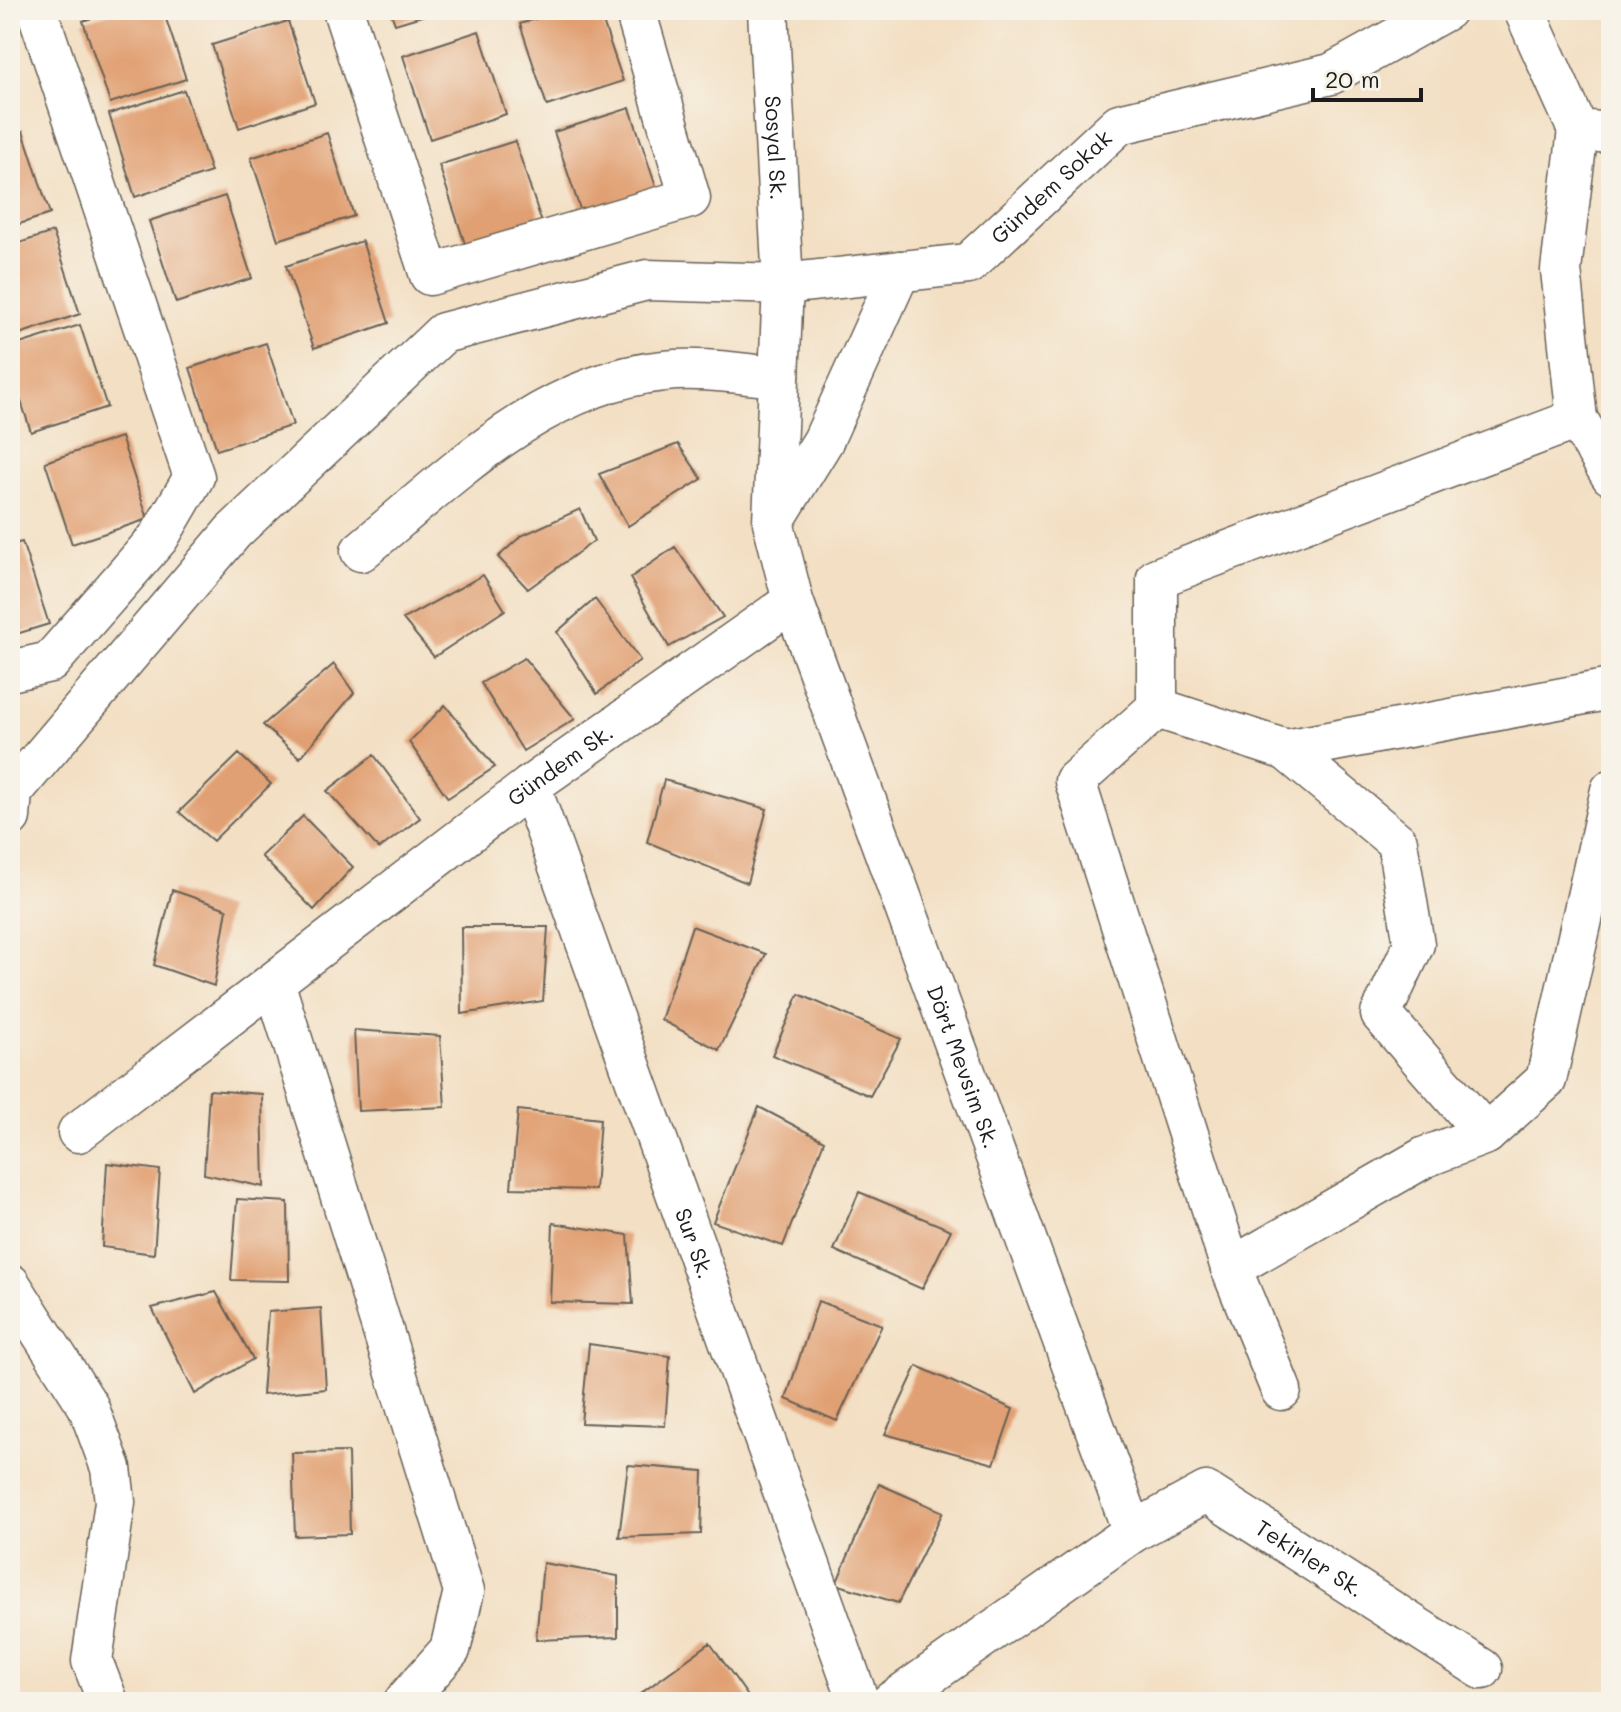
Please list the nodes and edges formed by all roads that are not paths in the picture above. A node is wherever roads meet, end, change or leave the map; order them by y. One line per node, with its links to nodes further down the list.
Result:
1 (37, 10): 16 (street)
2 (343, 10): 3 (street)
3 (635, 10)
4 (768, 10): 9 (street, Sosyal Sk.)
5 (1446, 10): 8 (street, Gündem Sokak)
6 (1524, 10): 7 (street)
7 (1595, 132): 11 (street)
8 (900, 271): 9 (street, Gündem Sokak); 13 (street)
9 (783, 284): 10 (street); 22 (street, Gündem Sokak)
10 (779, 377): 13 (street); 14 (street)
11 (1577, 419): 12 (street); 18 (street)
12 (1611, 475)
13 (773, 522): 15 (street)
14 (361, 551)
15 (793, 601): 20 (street, Gündem Sk.); 29 (street, Dört Mevsim Sk.)
16 (10, 671)
17 (1611, 689): 19 (street)
18 (1157, 708): 19 (street); 26 (street)
19 (1286, 750): 25 (street)
20 (530, 786): 23 (street, Gündem Sk.); 33 (street, Sur Sk.)
21 (1611, 790): 25 (street)
22 (11, 800)
23 (275, 985): 24 (street, Gündem Sk.); 32 (street)
24 (78, 1132)
25 (1486, 1134): 26 (street)
26 (1231, 1268): 28 (street)
27 (10, 1284): 31 (street)
28 (1281, 1390)
29 (1133, 1532): 30 (street, Tekirler Sk.); 34 (street)
30 (1482, 1669)
31 (108, 1702)
32 (404, 1702)
33 (859, 1702)
34 (891, 1702)

